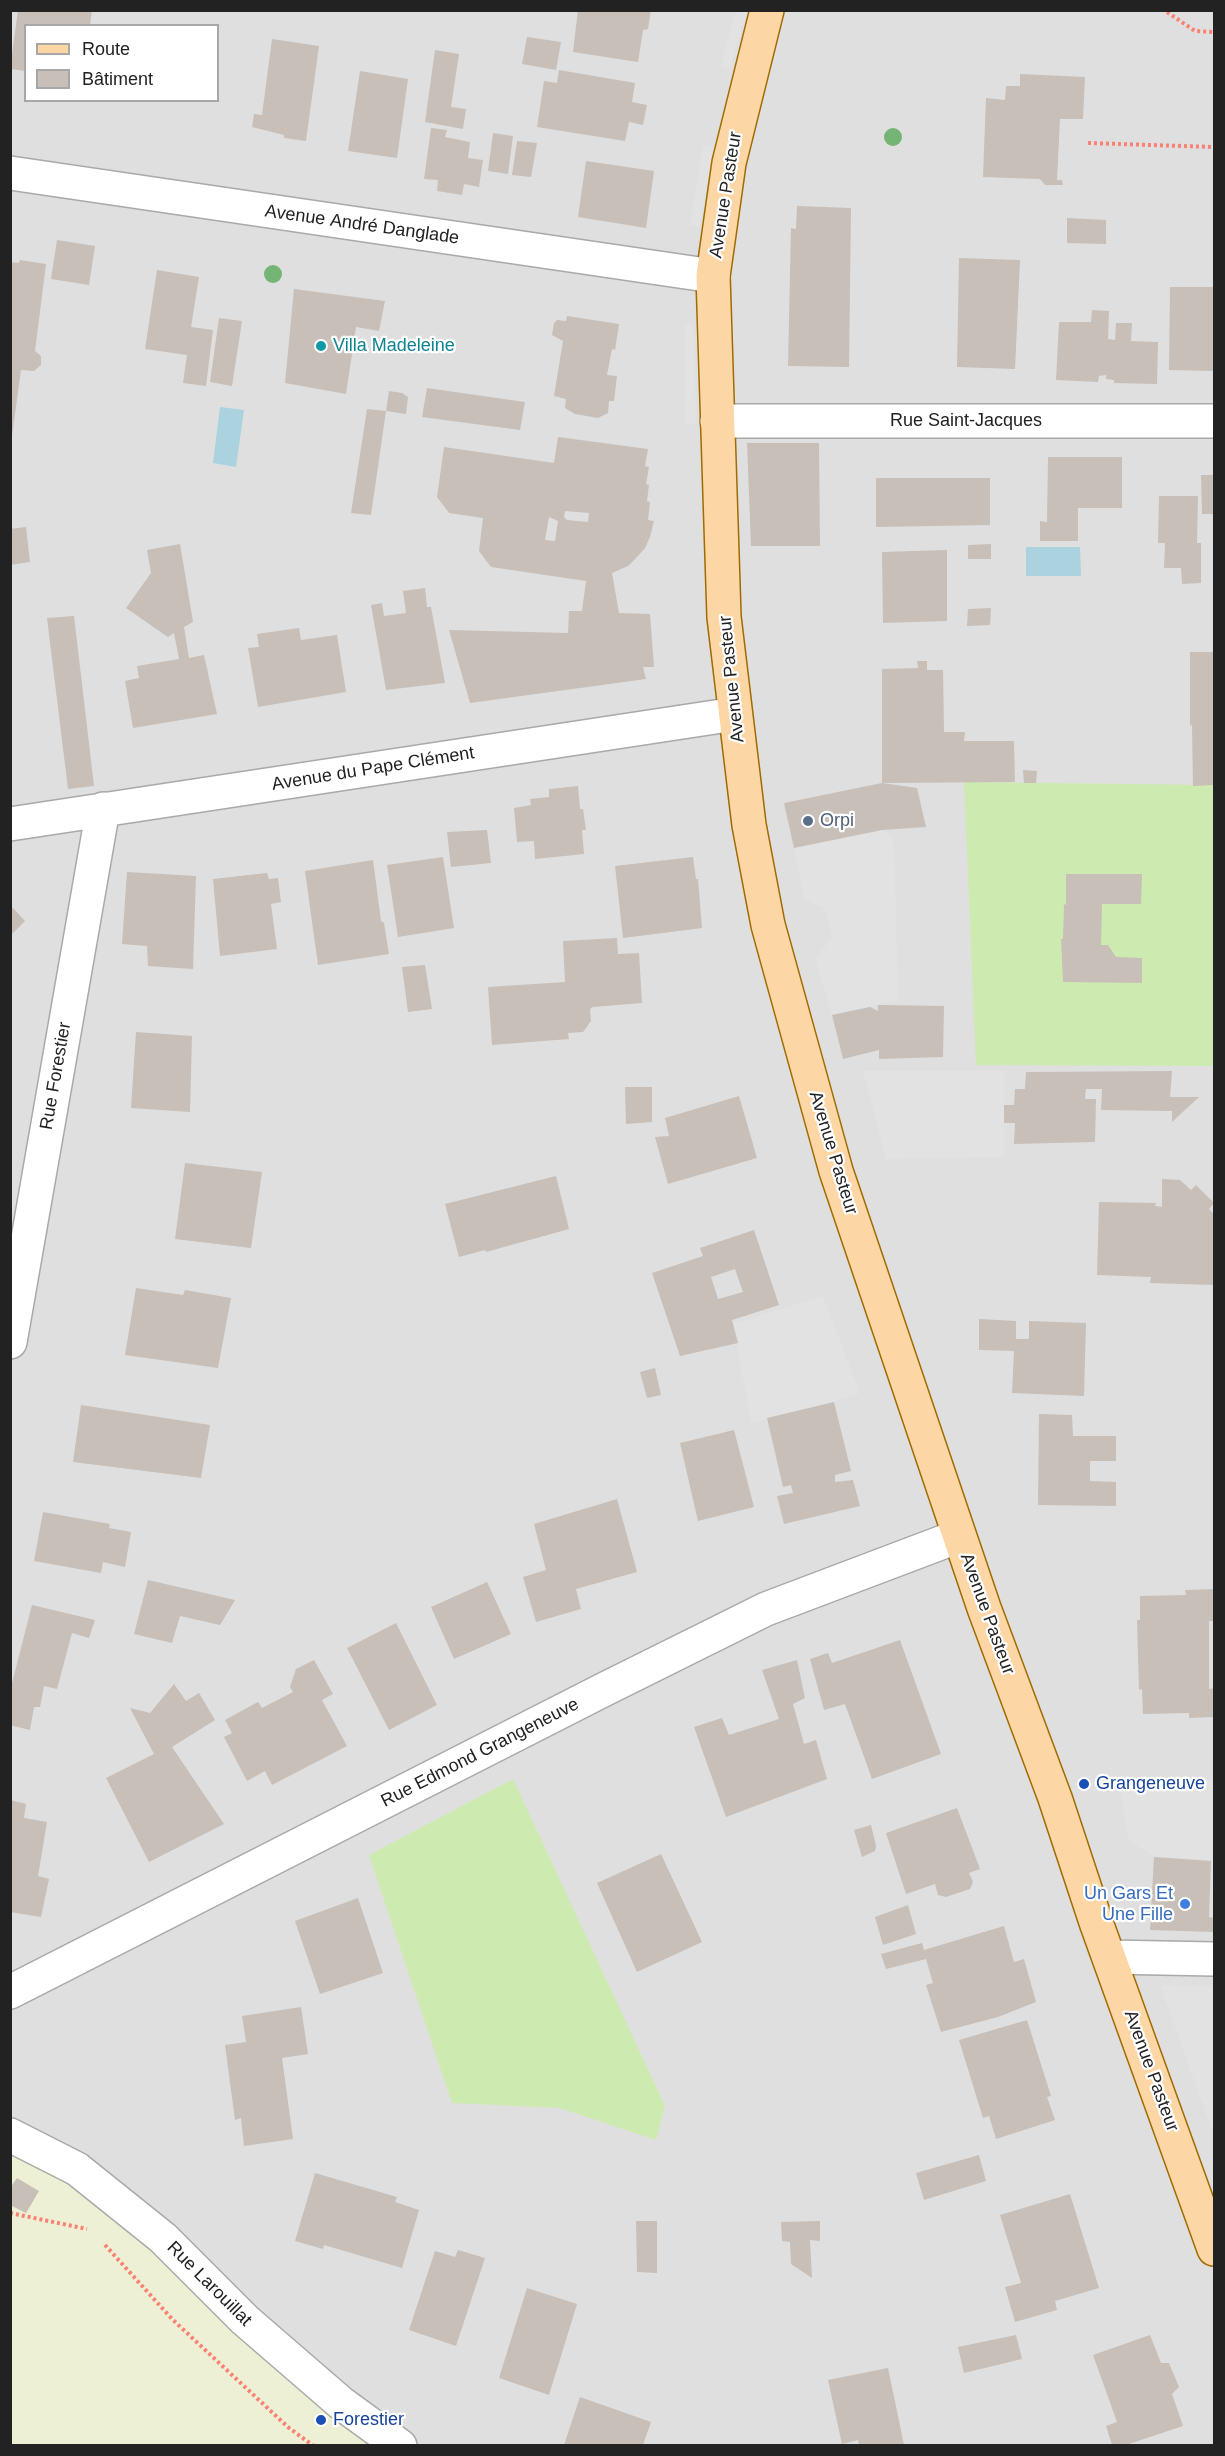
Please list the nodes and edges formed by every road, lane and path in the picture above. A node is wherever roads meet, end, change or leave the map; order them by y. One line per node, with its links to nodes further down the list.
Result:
1 (767, 10): 7 (main road, Avenue Pasteur)
2 (1167, 12): 3 (path)
3 (1215, 32)
4 (1088, 143): 5 (path)
5 (1215, 147)
6 (10, 173): 7 (street, Avenue André Danglade)
7 (713, 276): 9 (main road, Avenue Pasteur)
8 (1215, 420): 9 (street, Rue Saint-Jacques)
9 (717, 421): 10 (main road, Avenue Pasteur)
10 (735, 714): 11 (street, Avenue du Pape Clément); 14 (main road, Avenue Pasteur)
11 (103, 809): 12 (street, Avenue du Pape Clément); 13 (street, Rue Forestier)
12 (10, 824)
13 (10, 1342)
14 (959, 1536): 15 (main road, Avenue Pasteur); 17 (street, Rue Edmond Grangeneuve)
15 (1109, 1957): 16 (street); 22 (main road, Avenue Pasteur)
16 (1215, 1959)
17 (10, 1992)
18 (10, 2135): 24 (street, Rue Larouillat)
19 (10, 2213): 20 (path)
20 (91, 2229)
21 (98, 2238): 23 (path)
22 (1215, 2249)
23 (314, 2445)
24 (400, 2445)

